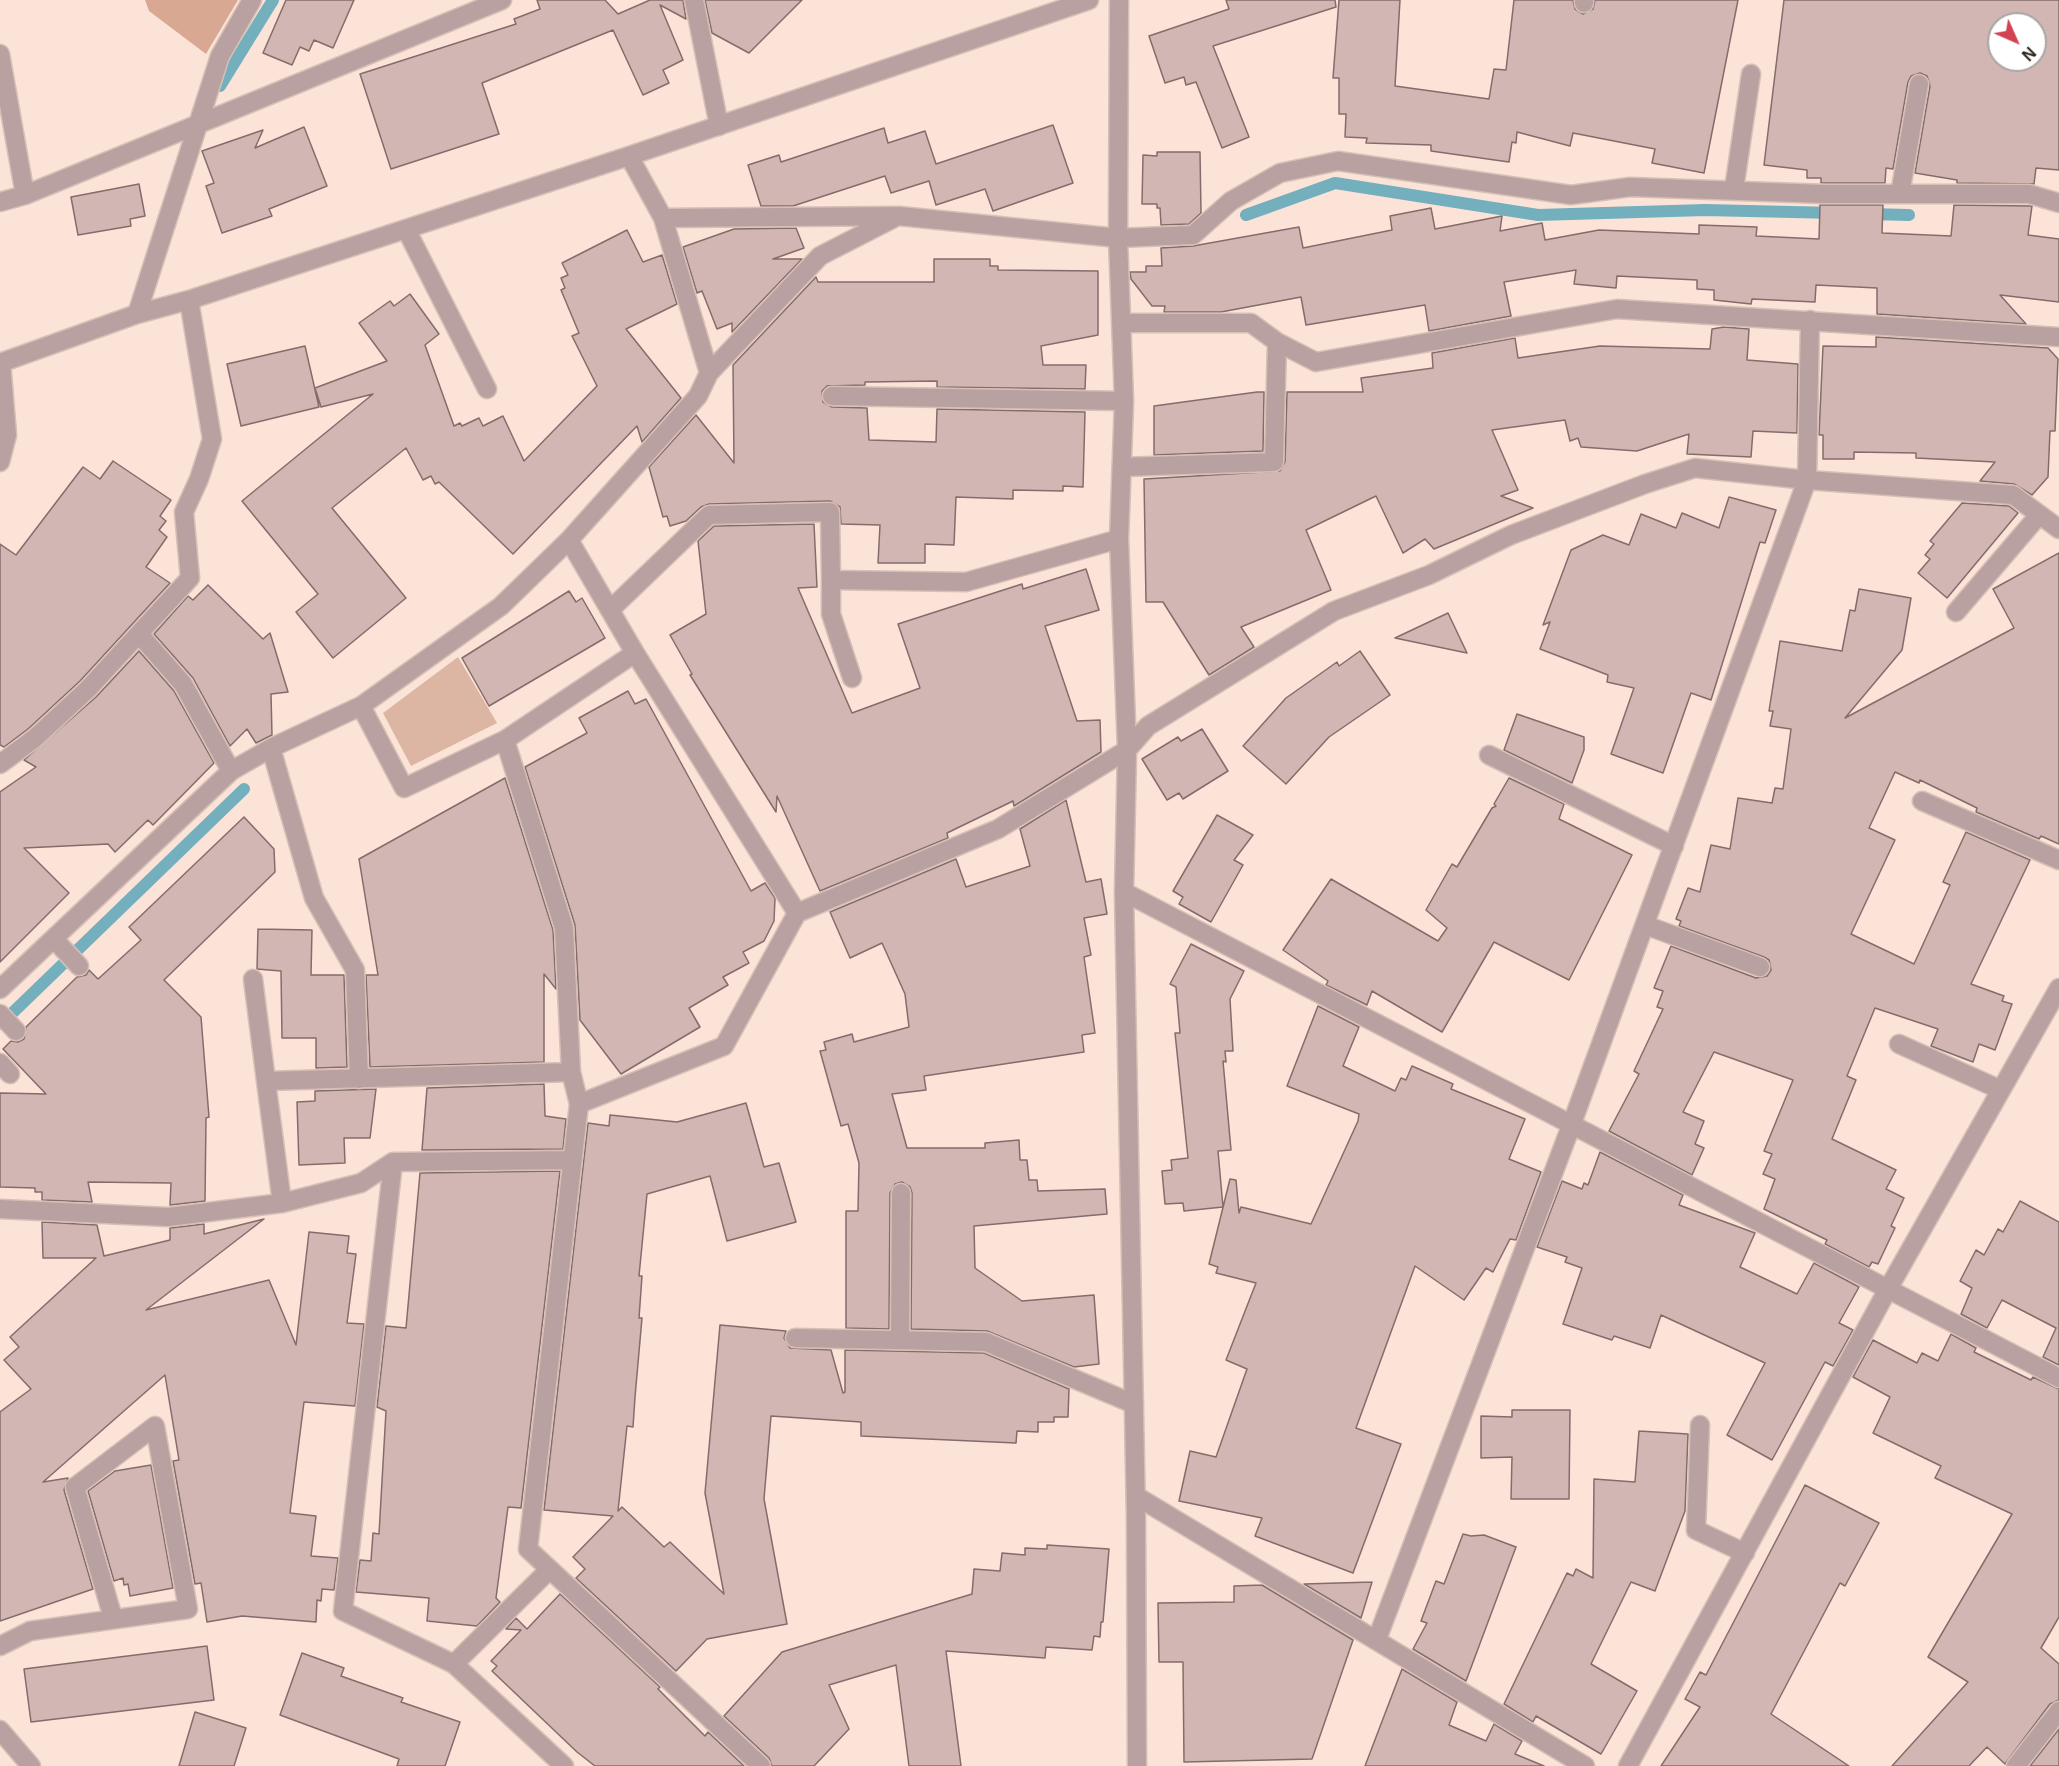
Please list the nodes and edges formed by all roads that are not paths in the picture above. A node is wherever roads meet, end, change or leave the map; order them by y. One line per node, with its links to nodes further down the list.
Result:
1 (252, 0): 9 (street)
2 (502, 0): 9 (street)
3 (694, 0): 10 (street)
4 (1089, 0): 10 (street)
5 (1119, 0): 20 (street)
6 (0, 54): 14 (street)
7 (1752, 74): 12 (street)
8 (1919, 84): 13 (street)
9 (201, 121): 14 (street); 22 (street)
10 (719, 126): 11 (street)
11 (628, 156): 18 (street); 19 (street)
12 (1734, 189): 13 (street); 20 (street)
13 (1900, 194): 16 (street)
14 (25, 195): 15 (street)
15 (0, 202)
16 (2059, 203)
17 (899, 216): 18 (street); 20 (street); 28 (street)
18 (663, 218): 28 (street)
19 (406, 229): 21 (street); 29 (street)
20 (1118, 238): 24 (street)
21 (189, 300): 22 (street); 42 (street)
22 (137, 314): 27 (street)
23 (1810, 320): 25 (street); 26 (street); 34 (street)
24 (1123, 323): 26 (street); 31 (street)
25 (2059, 338)
26 (1277, 342): 33 (street)
27 (0, 363): 32 (street)
28 (709, 373): 38 (street)
29 (487, 389)
30 (832, 396): 31 (street)
31 (1124, 401): 33 (street)
32 (0, 462)
33 (1122, 467): 37 (street)
34 (1808, 480): 35 (street); 48 (street); 53 (street)
35 (2039, 515): 36 (street); 41 (street)
36 (2059, 529)
37 (1119, 538): 39 (street); 48 (street)
38 (569, 540): 40 (street); 45 (street)
39 (831, 580): 40 (street); 44 (street)
40 (611, 609): 43 (street)
41 (1956, 612)
42 (139, 634): 50 (street); 51 (street)
43 (635, 653): 46 (street); 56 (street)
44 (852, 678)
45 (362, 706): 46 (street); 47 (street)
46 (505, 740): 67 (street)
47 (271, 748): 51 (street); 68 (street)
48 (1126, 750): 55 (street); 56 (street)
49 (1489, 755): 53 (street)
50 (0, 764)
51 (231, 771): 58 (street)
52 (1922, 801): 54 (street)
53 (1674, 846): 57 (street)
54 (2059, 860)
55 (1124, 892): 72 (street); 82 (street)
56 (797, 913): 71 (street)
57 (1645, 925): 60 (street); 72 (street)
58 (57, 942): 59 (street); 63 (street)
59 (79, 966)
60 (1760, 967)
61 (253, 979): 69 (street)
62 (2059, 988): 70 (street)
63 (0, 989)
64 (0, 1014): 65 (street)
65 (16, 1031)
66 (1899, 1044): 70 (street)
67 (571, 1072): 68 (street); 71 (street)
68 (358, 1079): 69 (street)
69 (266, 1081): 76 (street)
70 (2001, 1090): 78 (street)
71 (579, 1104): 73 (street)
72 (1571, 1126): 78 (street); 88 (street)
73 (572, 1160): 74 (street); 86 (street)
74 (393, 1162): 76 (street); 90 (street)
75 (901, 1193): 80 (street)
76 (282, 1203): 77 (street)
77 (0, 1209)
78 (1888, 1289): 81 (street); 85 (street)
79 (795, 1338): 80 (street)
80 (900, 1340): 82 (street)
81 (2059, 1378)
82 (1134, 1404): 84 (street)
83 (1700, 1425): 85 (street)
84 (1136, 1496): 88 (street); 96 (street)
85 (1745, 1552): 98 (street)
86 (549, 1570): 90 (street); 95 (street)
87 (113, 1618): 87 (street); 89 (street)
88 (1377, 1639): 97 (street)
89 (0, 1646)
90 (454, 1664): 94 (street)
91 (2059, 1711): 99 (street)
92 (0, 1730): 93 (street)
93 (31, 1766)
94 (564, 1766)
95 (761, 1766)
96 (1137, 1766)
97 (1585, 1766)
98 (1628, 1766)
99 (2016, 1766)

